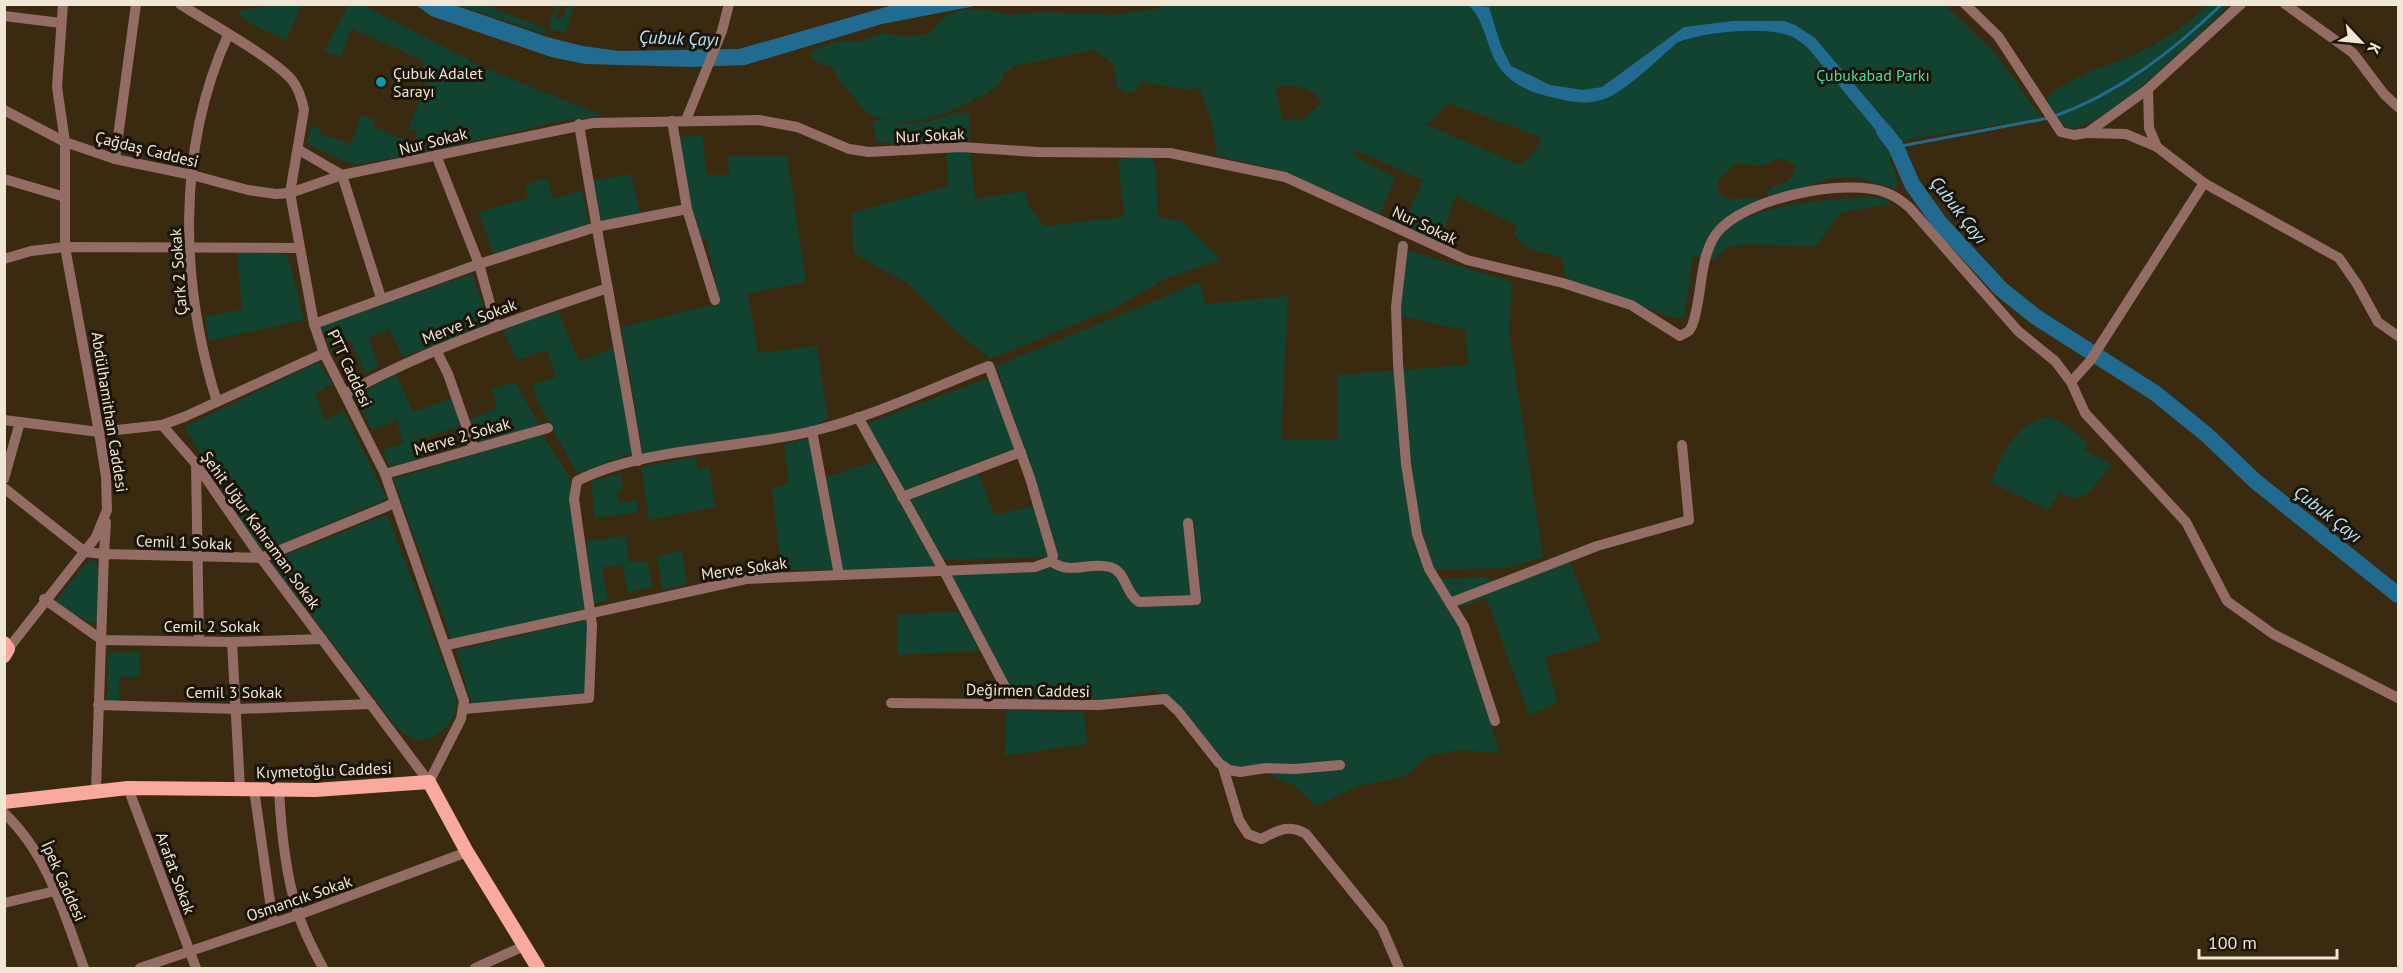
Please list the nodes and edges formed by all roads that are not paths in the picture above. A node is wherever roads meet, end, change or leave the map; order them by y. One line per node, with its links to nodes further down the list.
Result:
1 (63, 4): 9 (street, Abdülhamithan Caddesi)
2 (136, 4): 22 (street)
3 (180, 4): 10 (street, PTT Caddesi)
4 (729, 4): 14 (street)
5 (1965, 4): 17 (street)
6 (2241, 4): 11 (street)
7 (2285, 4): 12 (street)
8 (4, 16): 9 (street)
9 (61, 23): 18 (street, Abdülhamithan Caddesi)
10 (228, 35): 20 (street, PTT Caddesi); 23 (street, Çark 2 Sokak)
11 (2148, 89): 17 (street); 19 (street)
12 (2398, 107)
13 (4, 110): 18 (street, Çağdaş Caddesi)
14 (686, 120): 15 (street, Nur Sokak); 45 (street, Nur Sokak)
15 (672, 121): 16 (street, Nur Sokak); 29 (street)
16 (579, 124): 21 (street, Nur Sokak); 30 (street)
17 (2087, 133): 19 (street)
18 (64, 142): 22 (street, Çağdaş Caddesi); 28 (street, Abdülhamithan Caddesi)
19 (2157, 147): 26 (street)
20 (299, 150): 24 (street); 27 (street, PTT Caddesi)
21 (436, 155): 24 (street, Nur Sokak); 36 (street)
22 (115, 159): 23 (street, Çağdaş Caddesi)
23 (192, 175): 27 (street, Çağdaş Caddesi); 31 (street, Çark 2 Sokak)
24 (342, 175): 27 (street, Nur Sokak); 38 (street)
25 (4, 179): 28 (street)
26 (2204, 183): 42 (street); 45 (street)
27 (290, 193): 34 (street, PTT Caddesi)
28 (65, 197): 33 (street, Abdülhamithan Caddesi)
29 (687, 209): 30 (street); 39 (street)
30 (596, 228): 36 (street); 37 (street)
31 (188, 246): 33 (street); 34 (street); 47 (street, Çark 2 Sokak)
32 (1403, 246): 75 (street)
33 (65, 247): 35 (street); 54 (street, Abdülhamithan Caddesi)
34 (298, 248): 40 (street, PTT Caddesi)
35 (4, 259)
36 (479, 264): 38 (street); 41 (street)
37 (608, 288): 41 (street, Merve 1 Sokak); 58 (street)
38 (381, 298): 40 (street)
39 (715, 300)
40 (314, 324): 44 (street, PTT Caddesi)
41 (496, 325): 43 (street, Merve 1 Sokak)
42 (2398, 336)
43 (436, 350): 46 (street, Merve 1 Sokak); 56 (street)
44 (324, 353): 46 (street, PTT Caddesi); 47 (street)
45 (2071, 382): 83 (street)
46 (345, 394): 60 (street, PTT Caddesi)
47 (218, 402): 51 (street)
48 (858, 417): 53 (street); 57 (street); 63 (street)
49 (4, 420): 50 (street)
50 (20, 422): 54 (street); 61 (street)
51 (162, 425): 54 (street); 59 (street, Şehit Uğur Kahraman Sokak)
52 (548, 428): 56 (street, Merve 2 Sokak)
53 (813, 431): 58 (street); 73 (street)
54 (99, 432): 65 (street, Abdülhamithan Caddesi)
55 (1682, 445): 75 (street)
56 (474, 448): 60 (street, Merve 2 Sokak)
57 (1020, 452): 63 (street); 71 (street)
58 (638, 461): 76 (street)
59 (196, 464): 69 (street); 70 (street, Şehit Uğur Kahraman Sokak)
60 (385, 474): 64 (street, PTT Caddesi)
61 (4, 479)
62 (7, 495): 67 (street)
63 (902, 497): 72 (street)
64 (395, 503): 70 (street, Cemil 1 Sokak); 81 (street, PTT Caddesi)
65 (107, 510): 67 (street, Abdülhamithan Caddesi); 68 (street)
66 (1188, 523): 71 (street)
67 (85, 552): 68 (street, Cemil 1 Sokak); 74 (street, Abdülhamithan Caddesi)
68 (104, 554): 69 (street, Cemil 1 Sokak); 78 (street)
69 (197, 558): 70 (street, Cemil 1 Sokak); 79 (street)
70 (261, 558): 77 (street, Şehit Uğur Kahraman Sokak)
71 (1051, 561): 72 (street, Merve Sokak)
72 (944, 571): 73 (street, Merve Sokak); 86 (street)
73 (839, 574): 76 (street, Merve Sokak)
74 (44, 599): 78 (street); 82 (street, Abdülhamithan Caddesi)
75 (1450, 603): 90 (street)
76 (591, 613): 81 (street, Merve Sokak); 89 (street)
77 (322, 639): 80 (street, Cemil 2 Sokak); 85 (street, Şehit Uğur Kahraman Sokak)
78 (102, 640): 79 (street, Cemil 2 Sokak); 87 (street)
79 (199, 641): 80 (street, Cemil 2 Sokak)
80 (232, 642): 88 (street)
81 (447, 645): 89 (street, PTT Caddesi)
82 (6, 649)
83 (2398, 698)
84 (891, 703): 86 (street, Değirmen Caddesi)
85 (371, 704): 88 (street, Cemil 3 Sokak); 93 (street, Şehit Uğur Kahraman Sokak)
86 (1014, 704): 92 (street, Değirmen Caddesi)
87 (98, 705): 88 (street, Cemil 3 Sokak); 97 (street)
88 (238, 709): 95 (street)
89 (464, 709): 93 (street)
90 (1496, 721)
91 (1340, 765): 92 (street)
92 (1223, 767): 113 (street)
93 (429, 782): 96 (main road, Kıymetoğlu Caddesi); 100 (main road)
94 (128, 788): 95 (main road, Kıymetoğlu Caddesi); 97 (main road, Kıymetoğlu Caddesi); 106 (street, Arafat Sokak)
95 (247, 789): 96 (main road, Kıymetoğlu Caddesi); 104 (street)
96 (279, 789): 103 (street)
97 (96, 790): 98 (main road, Kıymetoğlu Caddesi)
98 (4, 802)
99 (4, 813): 101 (street, İpek Caddesi)
100 (467, 852): 103 (street, Osmancık Sokak); 105 (main road)
101 (55, 891): 102 (street); 107 (street, İpek Caddesi)
102 (4, 903)
103 (298, 915): 104 (street, Osmancık Sokak); 110 (street)
104 (273, 923): 106 (street, Osmancık Sokak)
105 (524, 946): 111 (street); 112 (main road)
106 (189, 951): 108 (street, Osmancık Sokak); 109 (street, Arafat Sokak)
107 (84, 969)
108 (140, 969)
109 (196, 969)
110 (323, 969)
111 (475, 969)
112 (538, 969)
113 (1399, 969)

